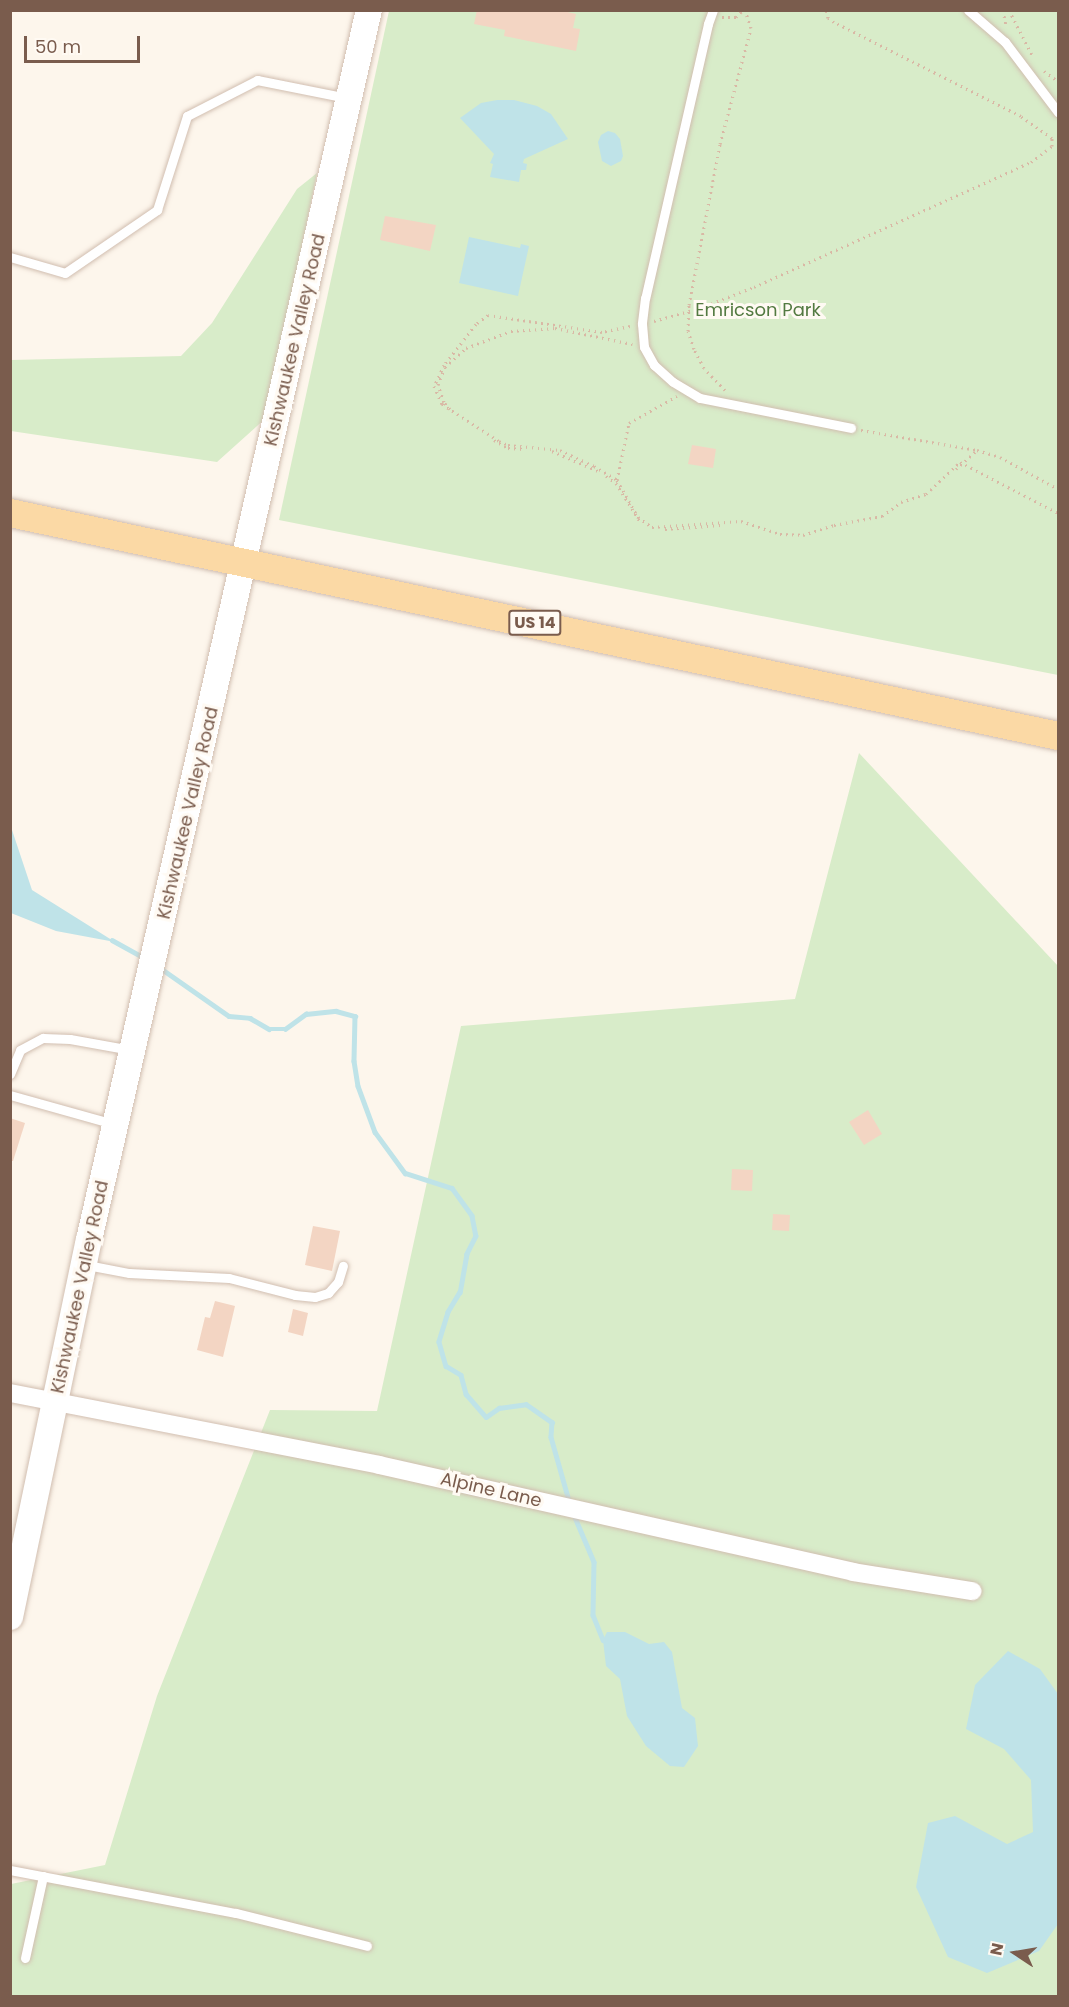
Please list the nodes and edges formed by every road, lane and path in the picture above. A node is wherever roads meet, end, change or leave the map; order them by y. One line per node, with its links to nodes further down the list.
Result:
1 (369, 10): 10 (street, Kishwaukee Valley Road)
2 (744, 10): 6 (path); 13 (path)
3 (826, 10): 13 (path)
4 (968, 10): 11 (lane)
5 (1009, 10): 7 (path)
6 (712, 13): 14 (lane)
7 (1035, 63)
8 (1043, 70): 9 (path)
9 (1059, 81)
10 (349, 98): 12 (lane); 26 (street, Kishwaukee Valley Road)
11 (1059, 112)
12 (10, 257)
13 (688, 311): 14 (path); 17 (path)
14 (642, 324): 15 (lane); 18 (path)
15 (644, 347): 16 (lane); 18 (path)
16 (686, 390): 17 (lane); 22 (path)
17 (742, 406): 19 (lane)
18 (455, 415): 22 (path)
19 (852, 428): 20 (path)
20 (978, 450): 21 (path); 23 (path)
21 (963, 463): 22 (path); 25 (path)
22 (616, 482)
23 (1059, 489)
24 (10, 513): 26 (main road, US 14)
25 (1059, 513)
26 (246, 561): 27 (main road, US 14); 28 (street, Kishwaukee Valley Road)
27 (1059, 736)
28 (133, 1050): 29 (lane); 31 (street, Kishwaukee Valley Road)
29 (10, 1074)
30 (10, 1095): 31 (lane)
31 (116, 1125): 32 (street, Kishwaukee Valley Road)
32 (84, 1265): 33 (lane); 35 (street, Kishwaukee Valley Road)
33 (343, 1266)
34 (10, 1392): 35 (street, Alpine Lane)
35 (55, 1402): 36 (street, Alpine Lane); 37 (street, Kishwaukee Valley Road)
36 (972, 1591)
37 (10, 1617)
38 (10, 1870): 39 (lane)
39 (43, 1876): 40 (lane); 41 (lane)
40 (367, 1946)
41 (25, 1958)

